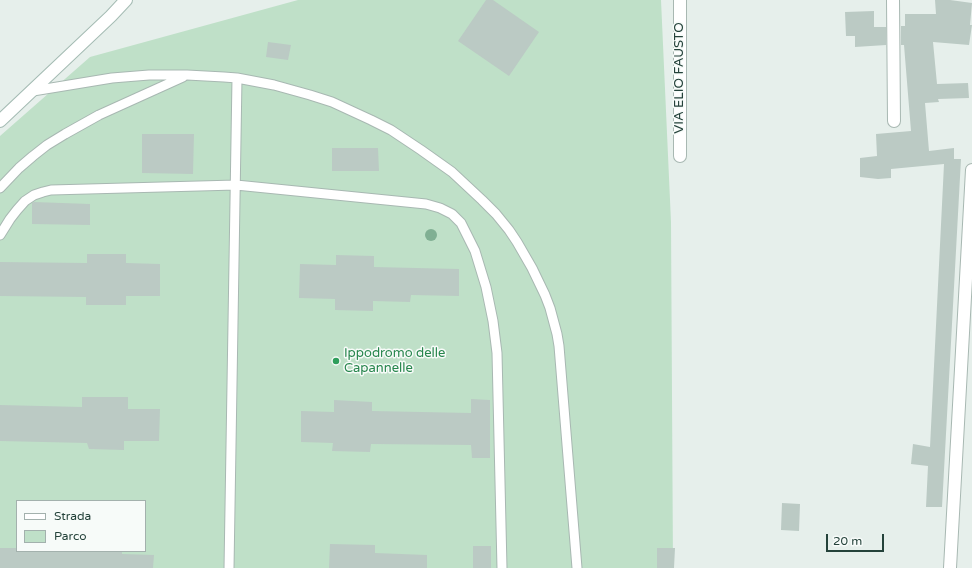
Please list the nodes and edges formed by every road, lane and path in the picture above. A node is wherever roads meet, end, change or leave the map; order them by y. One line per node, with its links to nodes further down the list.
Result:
1 (126, 0): 6 (street)
2 (680, 0): 9 (street, VIA ELIO FAUSTO)
3 (893, 0): 8 (street)
4 (187, 75): 5 (lane); 6 (lane); 12 (lane)
5 (237, 78): 11 (lane); 16 (lane)
6 (33, 91): 7 (street)
7 (0, 121)
8 (894, 121)
9 (680, 156)
10 (972, 170): 17 (street)
11 (236, 186): 13 (lane); 14 (lane); 15 (lane)
12 (0, 188)
13 (0, 235)
14 (230, 568)
15 (502, 568)
16 (577, 568)
17 (950, 568)

